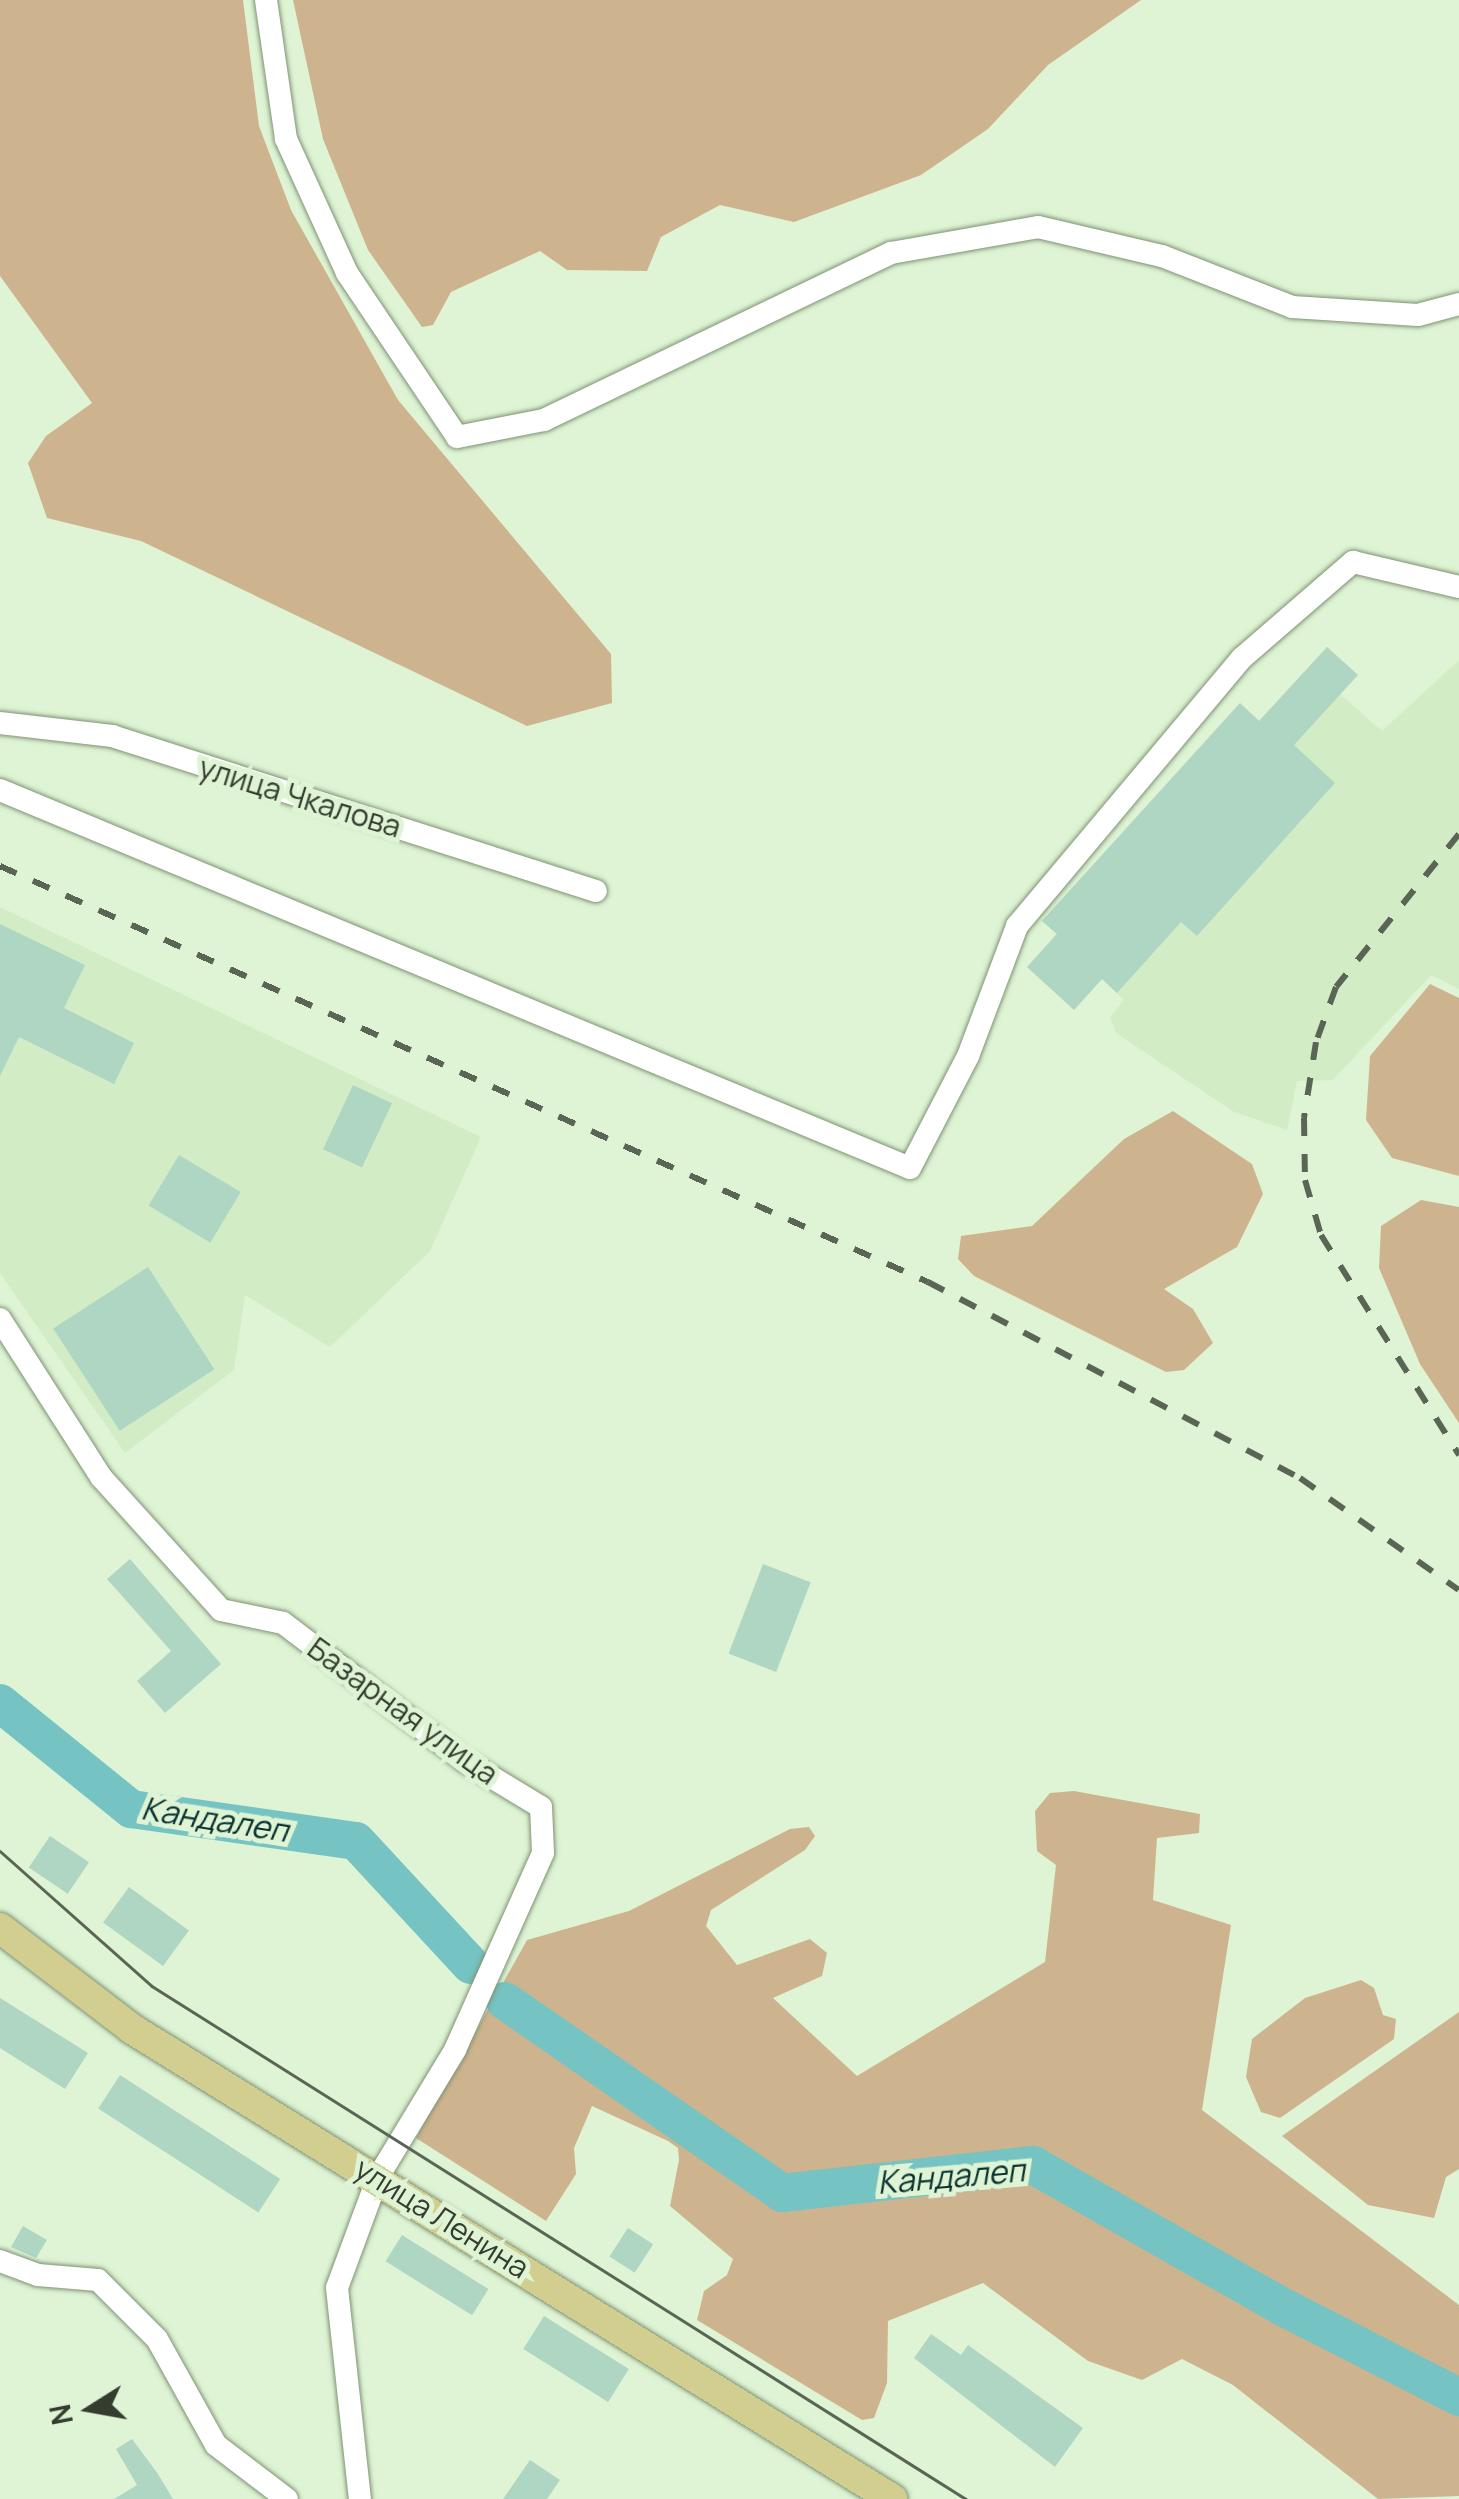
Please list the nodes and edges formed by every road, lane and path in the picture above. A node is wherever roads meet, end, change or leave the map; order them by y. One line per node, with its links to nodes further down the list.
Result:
1 (266, 0): 2 (street)
2 (1459, 304)
3 (1459, 588): 5 (street)
4 (0, 723): 6 (street, улица Чкалова)
5 (0, 790)
6 (596, 891)
7 (0, 1319): 9 (street, Базарная улица)
8 (0, 1928): 9 (main road, улица Ленина)
9 (378, 2178): 11 (main road, улица Ленина); 13 (street)
10 (0, 2261): 12 (street)
11 (862, 2490): 14 (main road, улица Ленина)
12 (287, 2499)
13 (360, 2499)
14 (892, 2499)

